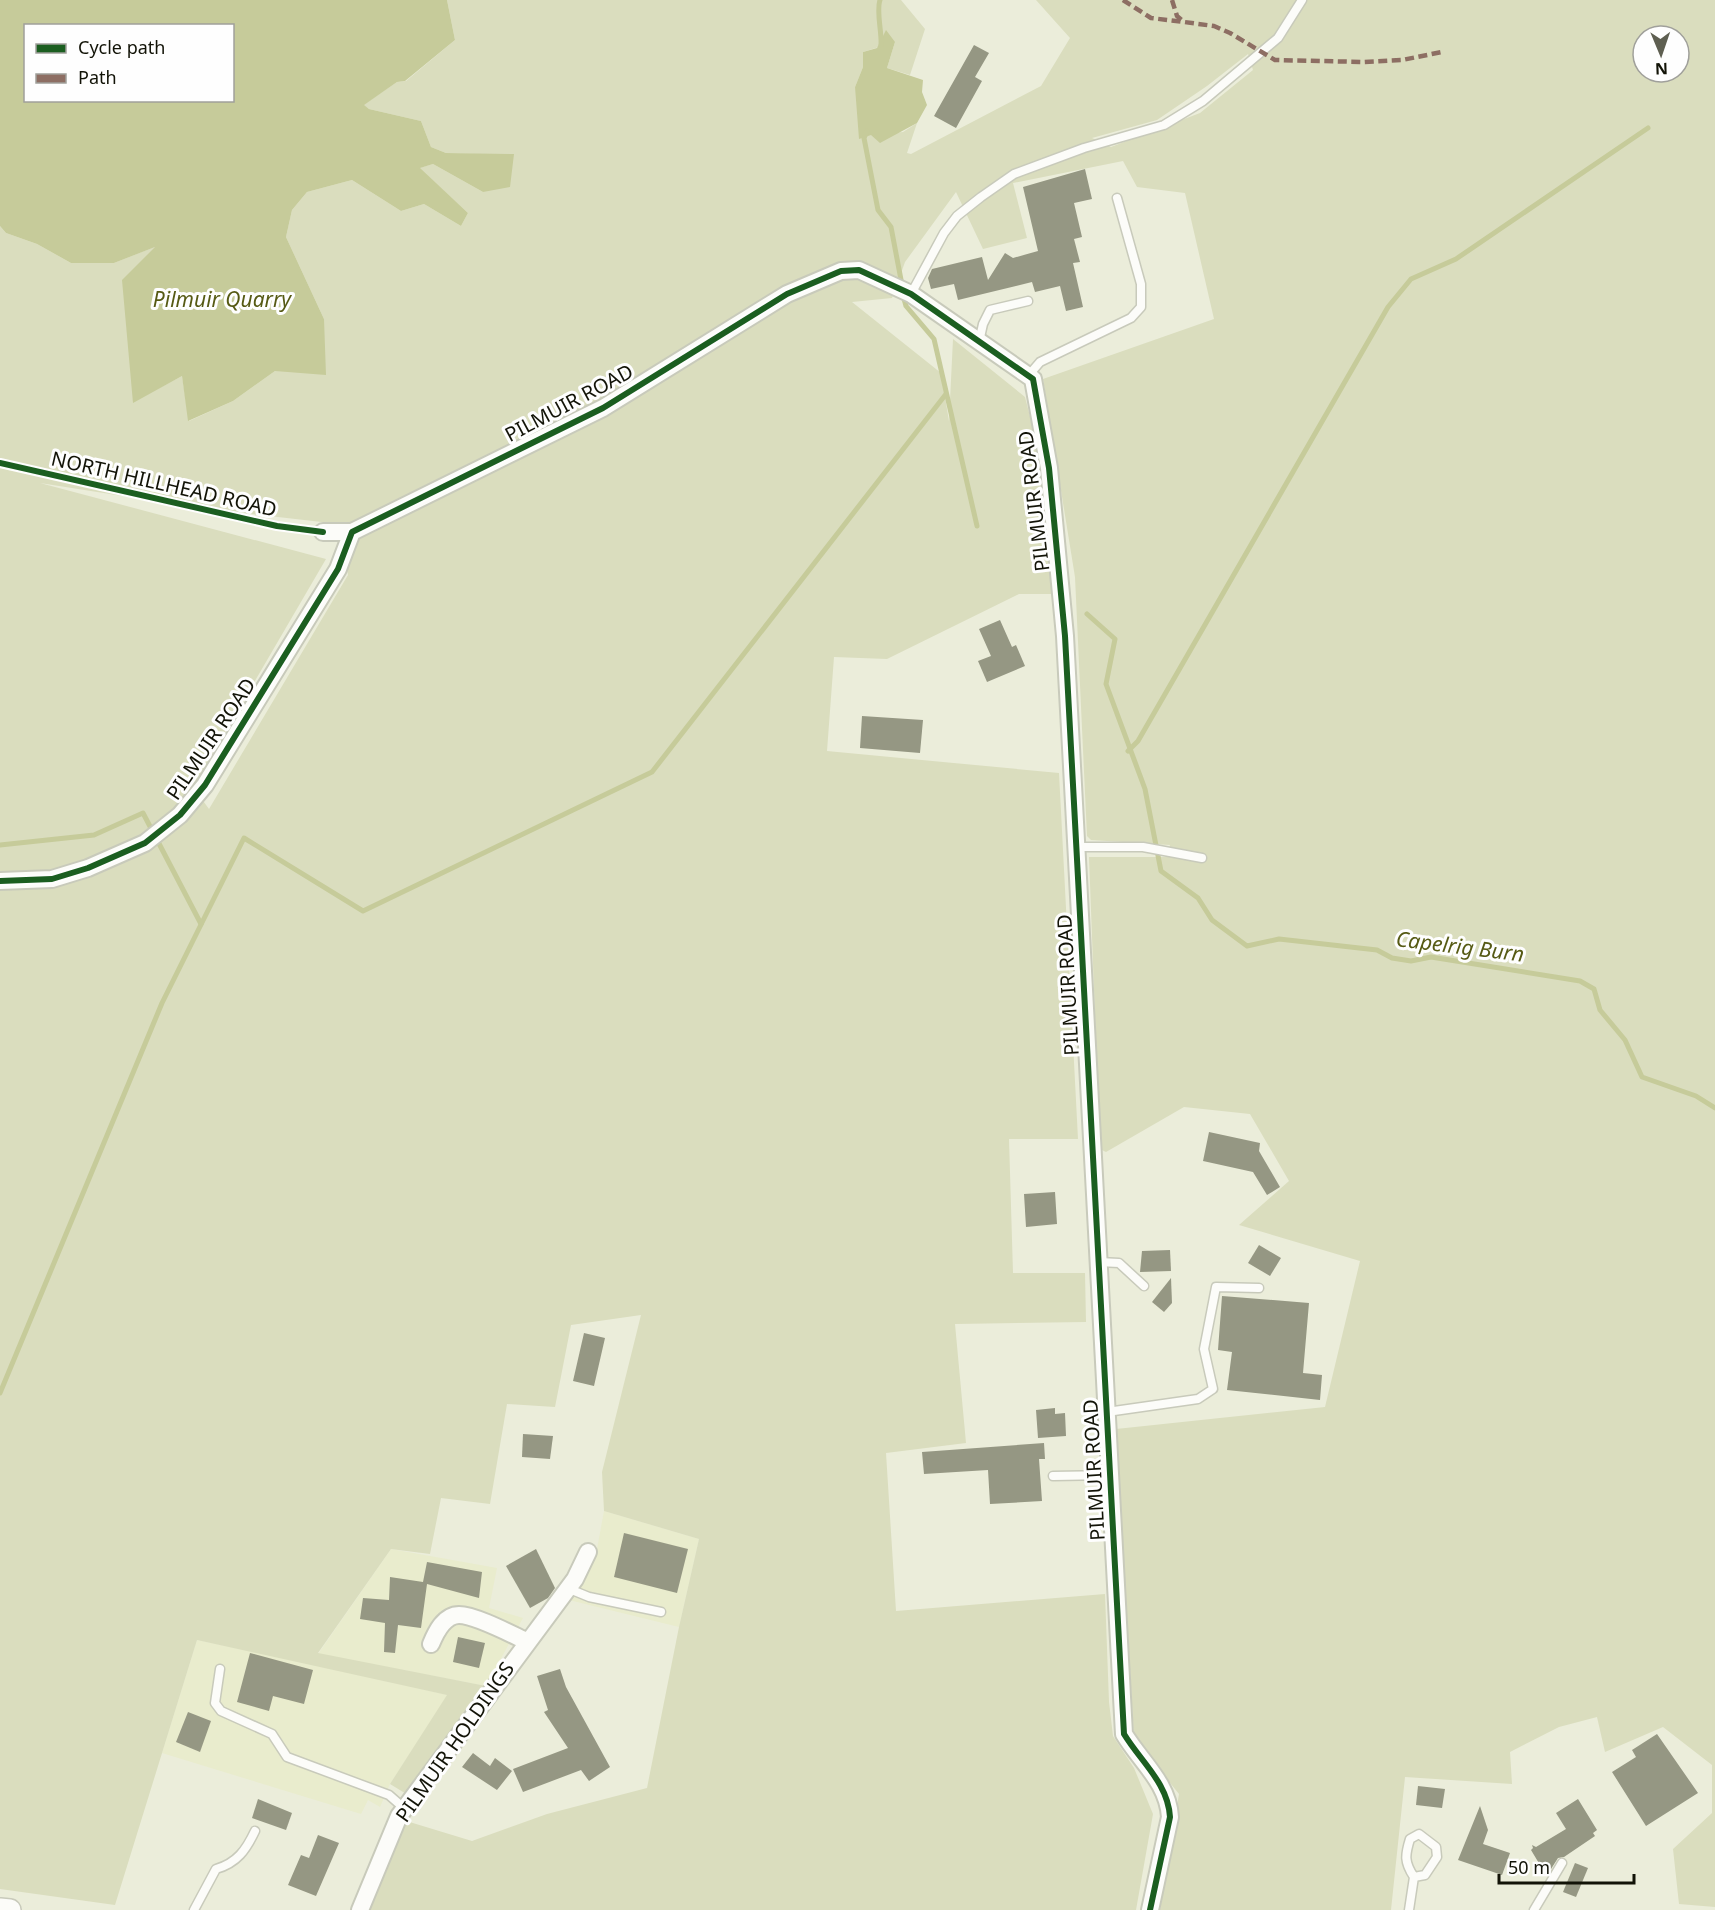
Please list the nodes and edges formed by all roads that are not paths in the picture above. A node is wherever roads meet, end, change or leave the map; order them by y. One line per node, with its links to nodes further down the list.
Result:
1 (1302, 0): 3 (lane)
2 (1117, 198): 6 (lane)
3 (911, 294): 5 (street, PILMUIR ROAD); 8 (street, PILMUIR ROAD)
4 (1028, 301): 5 (lane)
5 (980, 342): 6 (street, PILMUIR ROAD)
6 (1028, 376): 9 (street, PILMUIR ROAD)
7 (322, 532): 8 (street)
8 (352, 532): 11 (street, PILMUIR ROAD)
9 (1077, 846): 10 (lane); 12 (street, PILMUIR ROAD)
10 (1202, 858)
11 (0, 881)
12 (1099, 1262): 13 (lane); 15 (street, PILMUIR ROAD)
13 (1144, 1286)
14 (1260, 1288): 15 (lane)
15 (1107, 1412): 16 (street, PILMUIR ROAD)
16 (1111, 1475): 17 (lane); 32 (street, PILMUIR ROAD)
17 (1053, 1476)
18 (588, 1552): 19 (street, PILMUIR HOLDINGS)
19 (567, 1588): 20 (lane); 21 (street, PILMUIR HOLDINGS)
20 (661, 1612)
21 (526, 1641): 22 (street, PILMUIR HOLDINGS); 24 (street, PILMUIR HOLDINGS)
22 (432, 1644)
23 (220, 1669): 24 (lane)
24 (405, 1809): 31 (street, PILMUIR HOLDINGS)
25 (255, 1831): 30 (lane)
26 (1562, 1863): 34 (lane)
27 (1414, 1876): 27 (lane); 33 (lane)
28 (0, 1909): 29 (street)
29 (10, 1910)
30 (194, 1910)
31 (360, 1910)
32 (1150, 1910)
33 (1409, 1910)
34 (1534, 1910)

